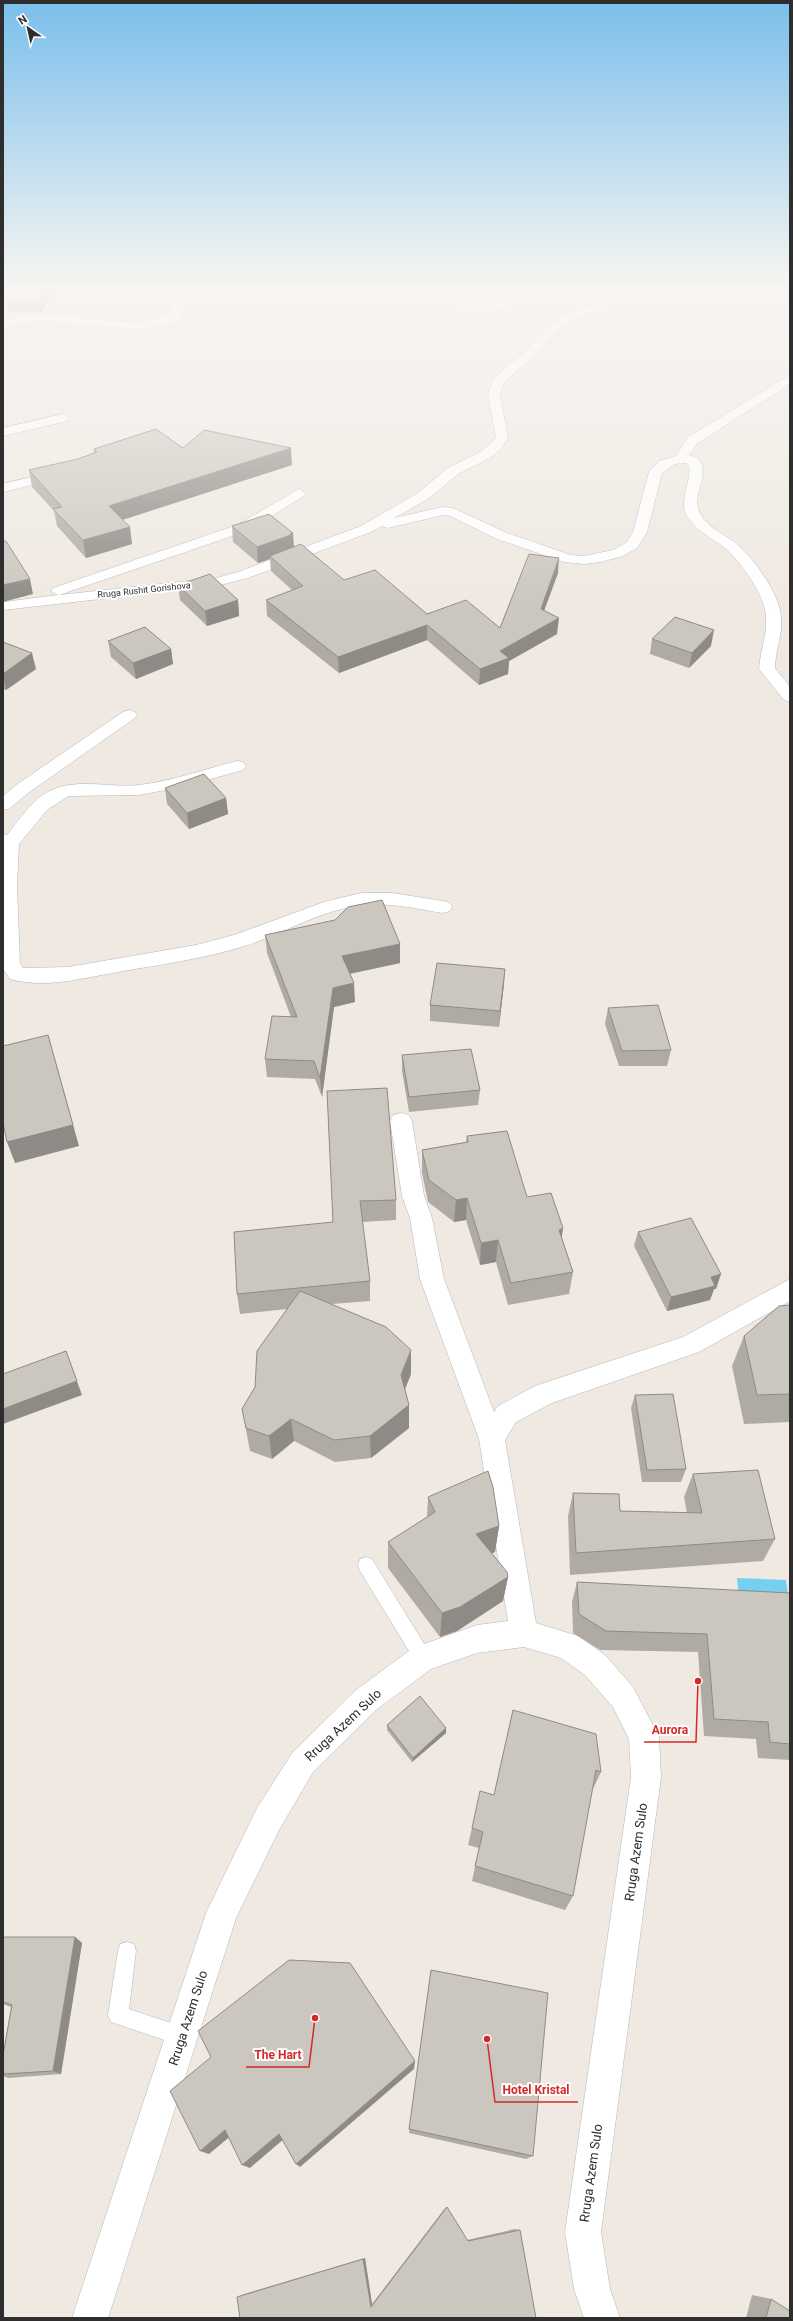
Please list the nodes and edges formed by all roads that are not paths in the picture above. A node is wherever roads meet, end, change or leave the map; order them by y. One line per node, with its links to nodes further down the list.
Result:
1 (494, 393): 9 (street, Rruga Rushit Gorishova)
2 (767, 393): 5 (street)
3 (63, 418): 4 (street)
4 (3, 432)
5 (681, 458): 9 (street); 13 (street)
6 (76, 470): 7 (street)
7 (3, 488)
8 (299, 493): 10 (street)
9 (366, 529): 10 (street, Rruga Rushit Gorishova)
10 (23, 603): 11 (street, Rruga Rushit Gorishova); 12 (street)
11 (3, 606)
12 (3, 613)
13 (790, 697)
14 (129, 715): 16 (street)
15 (237, 766): 17 (street)
16 (3, 805)
17 (7, 842): 18 (street)
18 (443, 907)
19 (401, 1121): 21 (street)
20 (790, 1289): 21 (street)
21 (492, 1439): 23 (street)
22 (366, 1565): 24 (lane)
23 (524, 1633): 24 (street, Rruga Azem Sulo); 28 (street, Rruga Azem Sulo)
24 (423, 1658): 26 (street, Rruga Azem Sulo)
25 (128, 1951): 26 (lane)
26 (182, 2036): 27 (street, Rruga Azem Sulo)
27 (90, 2318)
28 (602, 2318)

